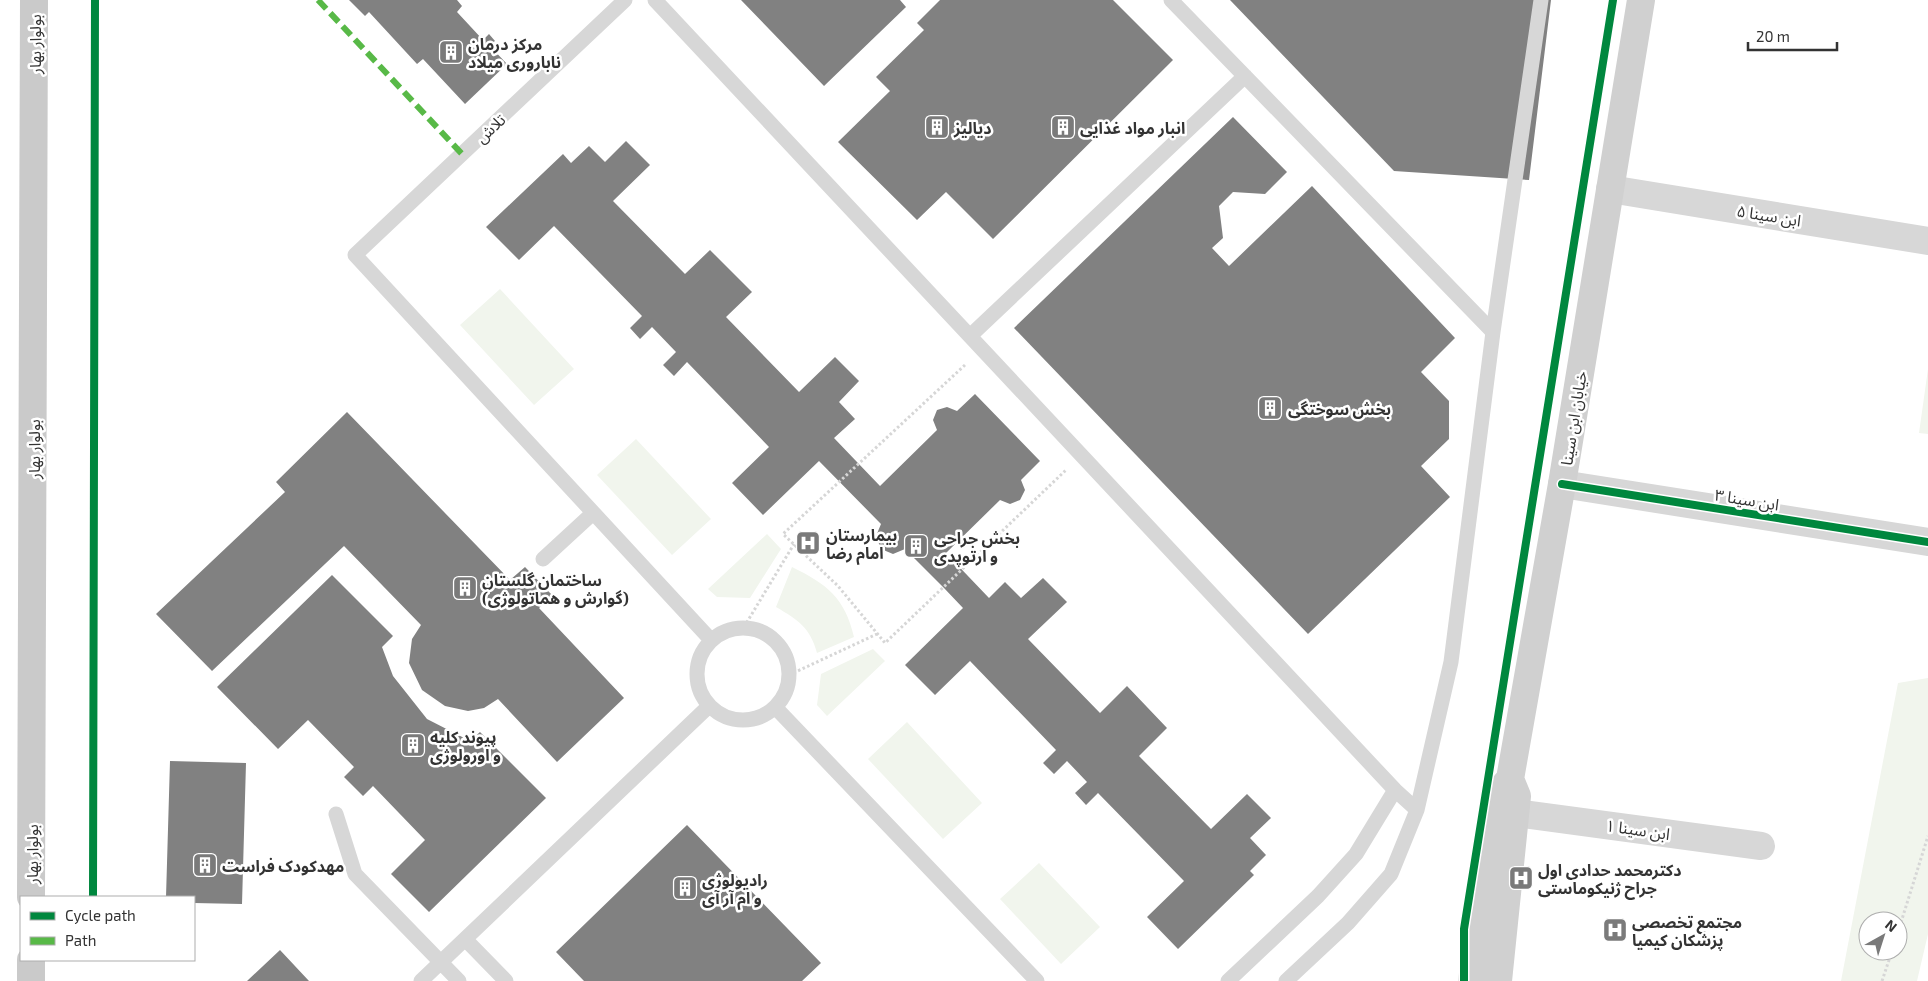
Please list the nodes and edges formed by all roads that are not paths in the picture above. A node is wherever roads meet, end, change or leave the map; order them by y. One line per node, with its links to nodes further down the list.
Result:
1 (34, 0): 25 (main road, بولوار بهار)
2 (625, 0): 13 (lane, تلاش)
3 (655, 0): 11 (lane)
4 (1171, 0): 7 (lane)
5 (1540, 0): 10 (lane)
6 (1641, 0): 8 (main road, خیابان ابن سینا)
7 (1245, 76): 10 (lane); 11 (lane)
8 (1610, 189): 9 (street, ابن سینا ۵); 12 (main road, خیابان ابن سینا)
9 (1928, 241)
10 (1494, 332): 21 (lane)
11 (970, 336): 20 (lane)
12 (1562, 484): 14 (street, ابن سینا ۳); 19 (main road, خیابان ابن سینا)
13 (593, 513): 15 (lane); 16 (lane)
14 (1928, 542)
15 (543, 559)
16 (711, 640): 17 (lane); 18 (lane)
17 (709, 706): 18 (lane); 26 (lane)
18 (774, 707): 33 (lane)
19 (1510, 779): 22 (main road, خیابان ابن سینا); 36 (main road)
20 (1396, 790): 21 (lane); 34 (lane)
21 (1417, 810): 35 (lane)
22 (1515, 812): 24 (street, ابن سینا ۱); 37 (main road, خیابان ابن سینا)
23 (336, 814): 28 (lane)
24 (1761, 846)
25 (31, 896)
26 (466, 939): 28 (lane); 32 (lane)
27 (31, 961): 29 (main road)
28 (440, 962): 30 (lane); 31 (lane)
29 (31, 981)
30 (421, 981)
31 (459, 981)
32 (506, 981)
33 (1037, 981)
34 (1228, 981)
35 (1286, 981)
36 (1472, 981)
37 (1498, 981)

